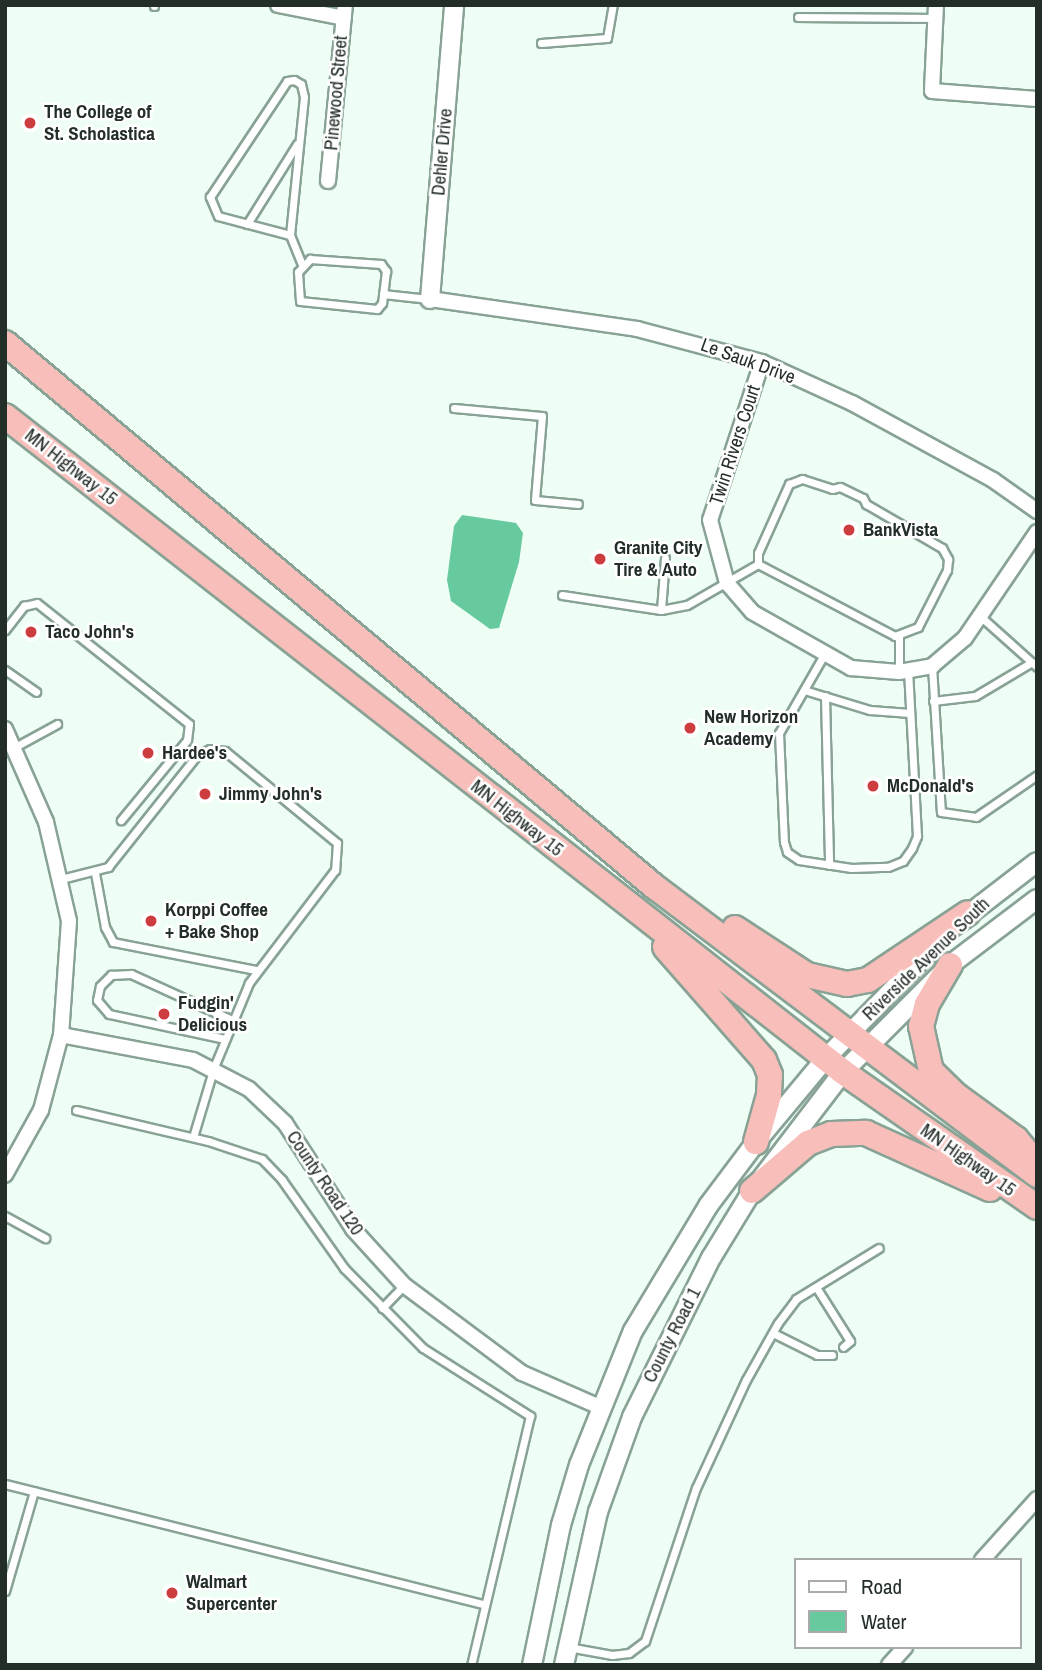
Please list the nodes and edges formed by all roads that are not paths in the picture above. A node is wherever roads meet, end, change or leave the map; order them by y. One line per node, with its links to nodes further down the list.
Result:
1 (278, 5): 4 (street)
2 (454, 5): 15 (street, Dehler Drive)
3 (613, 5): 7 (lane)
4 (344, 12): 10 (street, Pinewood Street)
5 (936, 12): 6 (lane); 8 (street)
6 (798, 17)
7 (541, 43)
8 (1037, 99)
9 (299, 140): 11 (lane); 11 (lane); 12 (lane)
10 (328, 181)
11 (247, 224): 12 (lane)
12 (290, 235): 13 (lane)
13 (302, 264): 14 (lane); 14 (lane)
14 (383, 294): 15 (lane)
15 (429, 299): 17 (street, Le Sauk Drive)
16 (5, 343): 46 (highway, MN Highway 15)
17 (762, 362): 21 (street, Le Sauk Drive); 25 (street, Twin Rivers Court)
18 (454, 408): 20 (lane)
19 (5, 416): 52 (highway, MN Highway 15)
20 (578, 504)
21 (1037, 510)
22 (1037, 532): 28 (street, Twin Rivers Court)
23 (665, 558): 27 (lane)
24 (758, 564): 25 (lane); 30 (lane); 30 (lane)
25 (727, 583): 27 (lane); 31 (street, Twin Rivers Court)
26 (562, 594): 27 (lane)
27 (661, 610)
28 (980, 615): 32 (lane); 33 (street, Twin Rivers Court)
29 (5, 629): 45 (lane)
30 (899, 635): 35 (lane)
31 (825, 653): 35 (street, Twin Rivers Court); 36 (lane)
32 (1034, 664): 39 (lane)
33 (932, 666): 35 (street, Twin Rivers Court); 39 (lane)
34 (5, 670): 37 (lane)
35 (904, 671): 40 (lane)
36 (804, 690): 38 (lane); 48 (lane)
37 (36, 692)
38 (825, 696): 40 (lane); 48 (lane)
39 (933, 701): 44 (lane)
40 (910, 713): 48 (lane)
41 (57, 724): 43 (lane)
42 (5, 729): 43 (street)
43 (15, 747): 50 (street)
44 (1037, 775)
45 (121, 820)
46 (609, 848): 53 (highway); 59 (highway, MN Highway 15)
47 (1037, 862): 53 (street, Riverside Avenue South)
48 (829, 865)
49 (95, 873): 50 (lane); 55 (lane); 55 (lane)
50 (61, 879): 57 (street)
51 (1037, 899): 54 (street, Riverside Avenue South)
52 (630, 907): 60 (highway, MN Highway 15); 64 (highway)
53 (968, 913): 59 (street, Riverside Avenue South)
54 (950, 965): 59 (street, Riverside Avenue South); 65 (highway)
55 (257, 970): 56 (lane)
56 (232, 1020): 58 (lane); 58 (lane)
57 (61, 1035): 61 (street, County Road 120); 66 (street)
58 (225, 1039): 61 (lane)
59 (858, 1040): 60 (street, County Road 1); 67 (highway, MN Highway 15)
60 (835, 1065): 64 (street, County Road 1); 68 (street, County Road 1); 69 (highway, MN Highway 15)
61 (214, 1067): 63 (lane); 73 (street, County Road 120)
62 (76, 1110): 63 (lane)
63 (193, 1137): 75 (lane)
64 (756, 1142): 79 (street, County Road 1)
65 (1037, 1164)
66 (5, 1175)
67 (1037, 1175)
68 (752, 1191): 69 (highway); 87 (street, County Road 1)
69 (1037, 1208)
70 (5, 1216): 71 (lane)
71 (45, 1238)
72 (879, 1248): 74 (lane)
73 (404, 1285): 75 (lane); 79 (street, County Road 120)
74 (816, 1287): 76 (lane); 77 (lane)
75 (382, 1308): 85 (lane)
76 (773, 1333): 78 (lane); 87 (lane)
77 (843, 1347)
78 (832, 1355)
79 (600, 1407): 89 (street, County Road 1)
80 (5, 1484): 81 (lane)
81 (34, 1491): 84 (lane); 85 (lane)
82 (1037, 1499): 83 (street)
83 (984, 1558)
84 (5, 1591)
85 (485, 1605): 88 (lane)
86 (903, 1649): 90 (street)
87 (566, 1656)
88 (471, 1665)
89 (532, 1665)
90 (889, 1665)

